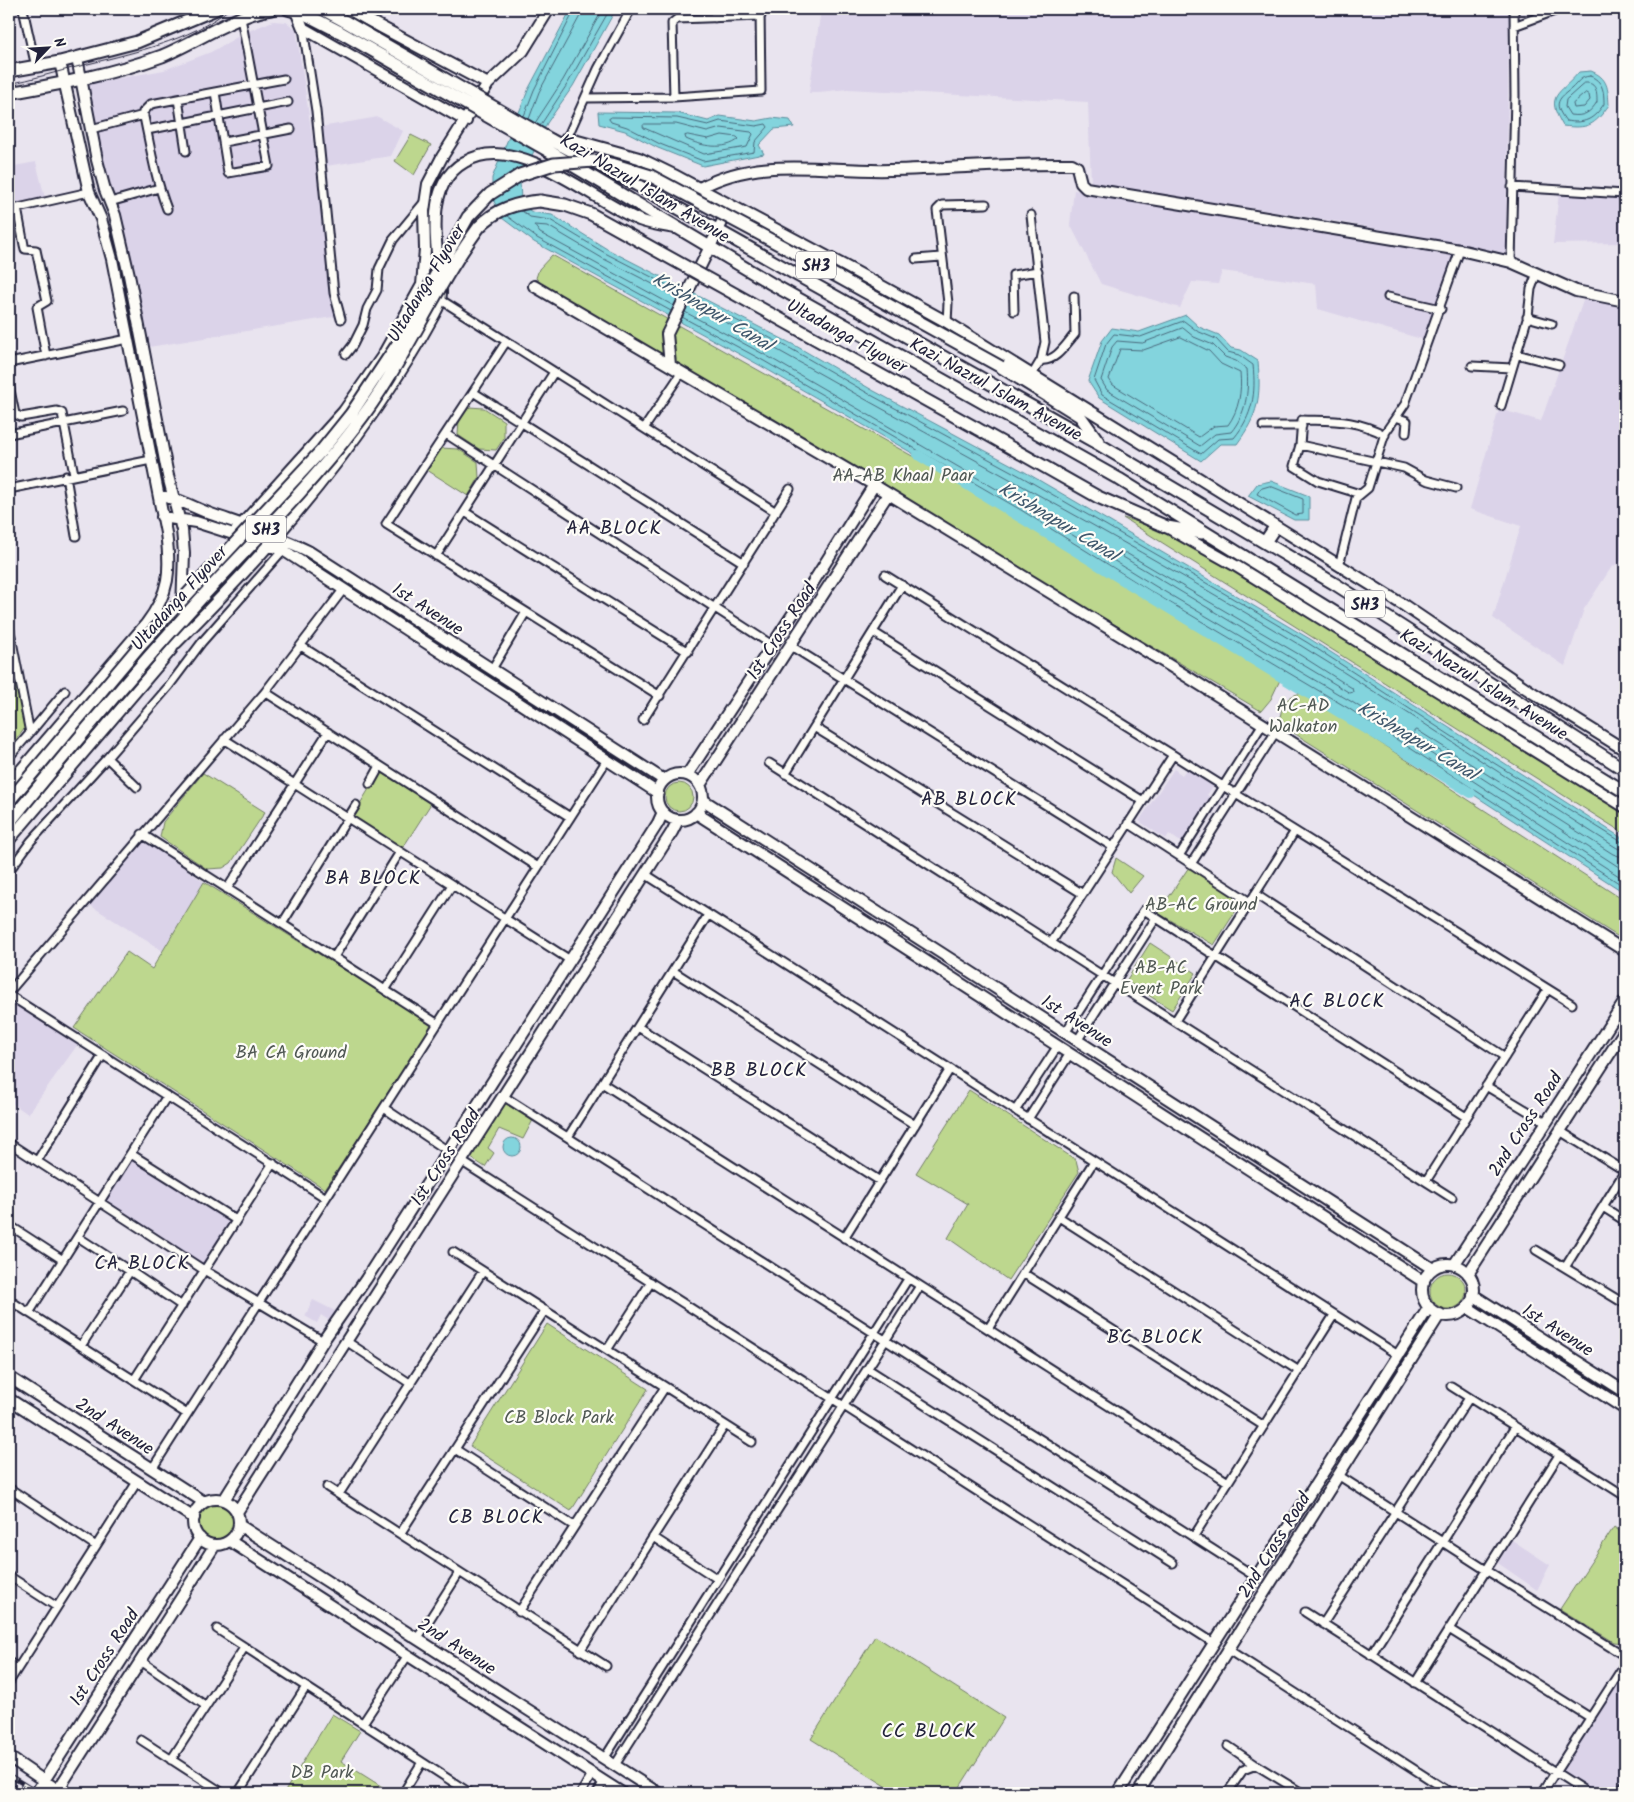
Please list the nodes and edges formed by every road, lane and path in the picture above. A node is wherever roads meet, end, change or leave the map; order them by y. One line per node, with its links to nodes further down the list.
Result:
1 (23, 9): 19 (street)
2 (216, 9): 17 (main road)
3 (271, 9): 13 (main road)
4 (294, 9): 16 (street); 43 (main road, Kazi Nazrul Islam Avenue, bridge)
5 (322, 9): 43 (main road, bridge)
6 (347, 9): 25 (street)
7 (548, 9): 25 (street)
8 (631, 9): 29 (street)
9 (715, 9): 14 (street)
10 (1514, 9): 15 (street)
11 (1560, 9): 15 (street)
12 (760, 12): 14 (street); 28 (street)
13 (238, 13): 21 (main road); 24 (street)
14 (716, 18): 28 (street)
15 (1514, 26): 45 (street)
16 (303, 28): 35 (street); 75 (street)
17 (77, 58): 18 (main road); 21 (street)
18 (60, 62): 19 (main road); 23 (street)
19 (36, 67): 20 (main road)
20 (9, 71)
21 (80, 78): 23 (main road); 37 (street)
22 (284, 79): 24 (street)
23 (65, 82): 27 (main road); 48 (street)
24 (254, 84): 26 (street); 32 (street)
25 (488, 84): 35 (street)
26 (215, 92): 30 (street); 33 (street)
27 (9, 93)
28 (674, 97): 29 (street)
29 (586, 98): 42 (street)
30 (178, 99): 34 (street); 36 (street)
31 (288, 102): 32 (street)
32 (259, 108): 33 (street); 40 (street)
33 (219, 115): 36 (street); 41 (street)
34 (144, 116): 37 (street); 39 (street)
35 (466, 121): 50 (street)
36 (182, 123): 39 (street); 44 (street)
37 (91, 129): 51 (street)
38 (291, 129): 40 (street)
39 (147, 130): 46 (street)
40 (263, 134): 41 (street); 41 (street)
41 (224, 142)
42 (565, 142): 43 (main road, Kazi Nazrul Islam Avenue); 47 (street, Kazi Nazrul Islam Avenue); 58 (main road, Kazi Nazrul Islam Avenue)
43 (549, 145): 57 (main road, Kazi Nazrul Islam Avenue)
44 (186, 150)
45 (1512, 187): 49 (street); 63 (street)
46 (159, 188): 51 (street); 55 (street)
47 (700, 188): 52 (street, Kazi Nazrul Islam Avenue); 60 (street)
48 (90, 192): 54 (street); 78 (street)
49 (1625, 194)
50 (426, 200): 66 (street); 80 (street)
51 (110, 202): 119 (street)
52 (731, 204): 58 (street); 76 (street, Kazi Nazrul Islam Avenue)
53 (986, 204): 61 (street)
54 (13, 209): 82 (street)
55 (168, 209)
56 (1031, 215): 64 (street)
57 (680, 230): 59 (main road, Kazi Nazrul Islam Avenue); 70 (street)
58 (718, 230): 59 (street); 106 (main road, Kazi Nazrul Islam Avenue)
59 (709, 247): 85 (street); 128 (main road, Kazi Nazrul Islam Avenue)
60 (1460, 250): 63 (street); 72 (street)
61 (941, 257): 62 (street); 76 (street)
62 (916, 259)
63 (1511, 262): 65 (street)
64 (1038, 271): 73 (street); 83 (street)
65 (1536, 273): 71 (street); 74 (street)
66 (422, 285): 70 (street); 124 (street)
67 (534, 286): 85 (street)
68 (1074, 296): 83 (street)
69 (1388, 297): 72 (street)
70 (441, 300): 79 (street); 130 (street)
71 (1625, 301)
72 (1441, 308): 96 (street)
73 (1014, 312)
74 (1527, 317): 77 (street); 81 (street)
75 (341, 319)
76 (947, 323): 91 (street, Kazi Nazrul Islam Avenue)
77 (1552, 324)
78 (128, 339): 82 (street); 108 (street)
79 (506, 342): 89 (street); 93 (street)
80 (346, 354)
81 (1516, 354): 86 (street); 88 (street)
82 (46, 356): 84 (street)
83 (1041, 360): 91 (street)
84 (9, 363)
85 (670, 365): 90 (street)
86 (1560, 365)
87 (1472, 366): 88 (street)
88 (1512, 368): 94 (street)
89 (554, 372): 97 (street); 101 (street)
90 (682, 372): 101 (street); 112 (street)
91 (1032, 374): 126 (street, Kazi Nazrul Islam Avenue)
92 (9, 385): 98 (street)
93 (473, 392): 97 (street); 104 (street)
94 (1501, 406)
95 (123, 411): 98 (street)
96 (1396, 417): 102 (street); 105 (street)
97 (522, 422): 110 (street); 135 (street)
98 (65, 423): 103 (street); 111 (street)
99 (1263, 426): 100 (street)
100 (1302, 426): 105 (street); 107 (street)
101 (645, 427): 121 (street)
102 (1406, 433)
103 (9, 434)
104 (446, 434): 110 (street); 134 (street)
105 (1385, 435): 109 (street)
106 (1100, 445): 131 (main road, Kazi Nazrul Islam Avenue / SH3); 185 (main road, Ultadanga Flyover / SH3, bridge)
107 (1300, 445): 109 (street); 117 (street)
108 (151, 460): 111 (street); 118 (street)
109 (1376, 462): 113 (street); 117 (street)
110 (494, 465): 120 (street); 141 (street)
111 (70, 475): 114 (street); 129 (street)
112 (874, 485): 116 (street); 140 (street)
113 (1456, 488)
114 (9, 489)
115 (790, 489): 121 (street)
116 (888, 494): 142 (street, 1st Cross Road); 159 (street)
117 (1360, 494): 136 (street)
118 (158, 496): 119 (street, 1st Avenue); 122 (street)
119 (175, 498): 123 (street); 124 (street, 1st Avenue)
120 (465, 512): 134 (street); 150 (street)
121 (776, 512): 135 (street)
122 (162, 517): 123 (street); 176 (street)
123 (179, 518): 127 (street); 146 (street)
124 (242, 524): 127 (street); 130 (street, 1st Avenue)
125 (1167, 527): 128 (main road, Ultadanga Flyover / SH3); 189 (street, Kazi Nazrul Islam Avenue); 195 (main road, Ultadanga Flyover / SH3, bridge)
126 (1275, 527): 131 (main road); 136 (street, Kazi Nazrul Islam Avenue)
127 (234, 534): 132 (street)
128 (1210, 534): 182 (main road, Kazi Nazrul Islam Avenue / SH3)
129 (76, 536)
130 (276, 536): 132 (street); 151 (street, 1st Avenue)
131 (1265, 542): 172 (main road, Kazi Nazrul Islam Avenue / SH3)
132 (268, 545): 133 (street); 146 (street)
133 (283, 550): 139 (street); 168 (street)
134 (436, 556): 143 (street)
135 (744, 563): 141 (street)
136 (1339, 566): 165 (street, Kazi Nazrul Islam Avenue)
137 (885, 575): 138 (street)
138 (902, 586): 145 (street); 166 (street)
139 (343, 590): 148 (street); 158 (street)
140 (802, 600): 142 (street); 147 (street)
141 (715, 608): 147 (street); 150 (street)
142 (815, 608): 149 (street, 1st Cross Road)
143 (526, 612): 151 (street); 155 (street)
144 (9, 626): 162 (street)
145 (873, 632): 152 (street); 187 (street)
146 (175, 644): 199 (street)
147 (772, 645): 174 (street)
148 (301, 646): 154 (street); 192 (street)
149 (791, 646): 152 (street); 179 (street, 1st Cross Road)
150 (688, 652): 155 (street)
151 (492, 669): 156 (street, 1st Avenue)
152 (844, 679): 160 (street); 200 (street)
153 (65, 691): 162 (street)
154 (265, 692): 161 (street); 164 (street)
155 (660, 696): 157 (street)
156 (561, 714): 158 (street); 175 (street, 1st Avenue)
157 (644, 720)
158 (553, 725): 169 (street)
159 (1262, 725): 163 (street); 180 (street)
160 (814, 727): 173 (street); 210 (street)
161 (328, 732): 171 (street); 178 (street)
162 (30, 733): 167 (street)
163 (1275, 733): 184 (street); 219 (street)
164 (224, 739): 178 (street); 198 (street)
165 (1625, 750)
166 (1173, 755): 180 (street); 187 (street)
167 (9, 757)
168 (107, 758): 181 (street); 205 (street)
169 (606, 760): 183 (street); 192 (street)
170 (769, 763): 173 (street)
171 (380, 766): 177 (street); 204 (street)
172 (1625, 770)
173 (785, 774): 218 (street)
174 (687, 775): 175 (street); 179 (street)
175 (664, 780): 183 (street)
176 (9, 784)
177 (370, 784)
178 (296, 785): 193 (street); 209 (street)
179 (700, 785): 186 (street)
180 (1223, 786): 184 (street); 202 (street)
181 (137, 787)
182 (1625, 792)
183 (658, 793): 190 (street)
184 (1236, 794): 197 (street); 203 (street)
185 (9, 800)
186 (703, 800): 191 (street); 207 (street, 1st Avenue)
187 (1143, 801): 196 (street)
188 (356, 805): 193 (street)
189 (1625, 807)
190 (663, 812): 194 (street); 222 (street, 1st Cross Road)
191 (696, 814): 194 (street); 212 (street, 1st Avenue)
192 (570, 817): 204 (street)
193 (348, 818): 201 (street); 217 (street)
194 (678, 820): 206 (street, 1st Cross Road)
195 (9, 823)
196 (1128, 824): 200 (street); 202 (street)
197 (1295, 831): 211 (street); 226 (street)
198 (142, 834): 209 (street); 228 (street)
199 (9, 840)
200 (1113, 848): 210 (street)
201 (400, 852): 208 (street); 221 (street)
202 (1179, 856): 203 (street)
203 (1191, 864): 213 (street)
204 (538, 867): 216 (street)
205 (9, 872)
206 (645, 874): 214 (street); 241 (street, 1st Cross Road)
207 (834, 884): 212 (street); 229 (street, 1st Avenue)
208 (452, 885): 216 (street); 227 (street)
209 (227, 889): 217 (street)
210 (1083, 894): 218 (street)
211 (1255, 894): 213 (street); 244 (street)
212 (826, 897): 232 (street, 1st Avenue)
213 (1250, 902): 220 (street)
214 (708, 915): 223 (street); 245 (street)
215 (1156, 918): 220 (street); 224 (street); 225 (street)
216 (505, 919): 222 (street); 234 (street)
217 (282, 924): 221 (street)
218 (1051, 943): 224 (street)
219 (1625, 951)
220 (1216, 956): 233 (street); 254 (street)
221 (334, 957): 227 (street)
222 (570, 960): 238 (street, 1st Cross Road)
223 (673, 971): 235 (street); 257 (street)
224 (1102, 975): 225 (street); 237 (street)
225 (1114, 983): 233 (street); 239 (street)
226 (1548, 989): 231 (street); 244 (street)
227 (386, 990): 234 (street)
228 (9, 993): 242 (street)
229 (1014, 1000): 232 (street); 237 (street, 1st Avenue)
230 (1625, 1000): 246 (street, 2nd Cross Road)
231 (1572, 1004)
232 (1005, 1013): 240 (street, 1st Avenue)
233 (1174, 1021): 271 (street)
234 (438, 1024): 252 (street)
235 (638, 1026): 247 (street); 270 (street)
236 (1625, 1030): 248 (street)
237 (1065, 1033): 239 (street, 1st Avenue)
238 (519, 1039): 241 (street); 261 (street, 1st Cross Road)
239 (1077, 1041): 275 (street, 1st Avenue)
240 (1058, 1047): 243 (street, 1st Avenue); 253 (street)
241 (534, 1048): 251 (street, 1st Cross Road)
242 (103, 1055): 250 (street); 264 (street)
243 (1069, 1055): 255 (street); 277 (street, 1st Avenue)
244 (1505, 1057): 249 (street)
245 (950, 1069): 253 (street); 257 (street)
246 (1577, 1074): 248 (street); 256 (street, 2nd Cross Road)
247 (602, 1083): 259 (street); 283 (street)
248 (1591, 1083): 258 (street)
249 (1486, 1086): 254 (street); 256 (street)
250 (168, 1096): 262 (street); 267 (street)
251 (503, 1096): 259 (street); 265 (street, 1st Cross Road)
252 (384, 1108): 261 (street); 272 (street)
253 (1016, 1111): 255 (street)
254 (1466, 1117): 271 (street)
255 (1028, 1119): 266 (street)
256 (1546, 1122): 263 (street, 2nd Cross Road)
257 (915, 1125): 270 (street)
258 (1560, 1131): 268 (street); 269 (street)
259 (568, 1137): 311 (street)
260 (9, 1143): 264 (street)
261 (448, 1151): 313 (street, 1st Cross Road)
262 (131, 1154): 274 (street); 279 (street)
263 (1523, 1157): 268 (street); 287 (street, 2nd Cross Road)
264 (37, 1161): 274 (street)
265 (461, 1161): 296 (street); 314 (street, 1st Cross Road)
266 (1094, 1161): 278 (street); 309 (street)
267 (272, 1164): 272 (street); 279 (street)
268 (1538, 1167): 294 (street)
269 (1625, 1171): 276 (street)
270 (880, 1181): 283 (street)
271 (1426, 1181): 273 (street)
272 (326, 1198): 301 (street)
273 (1452, 1198)
274 (100, 1201): 282 (street); 290 (street)
275 (1327, 1201): 277 (street); 289 (street, 1st Avenue)
276 (1603, 1206): 280 (street); 288 (street)
277 (1318, 1214): 297 (street, 1st Avenue)
278 (1059, 1217): 293 (street); 319 (street)
279 (236, 1220): 290 (street)
280 (1625, 1221)
281 (9, 1225): 286 (street)
282 (78, 1237): 286 (street); 292 (street)
283 (844, 1238): 295 (street)
284 (1536, 1250): 288 (street)
285 (453, 1252): 291 (street)
286 (63, 1260): 307 (street)
287 (1454, 1265): 289 (street); 294 (street)
288 (1566, 1266): 302 (street)
289 (1433, 1269): 297 (street)
290 (204, 1270): 301 (street); 303 (street)
291 (483, 1271): 306 (street); 323 (street)
292 (130, 1272): 303 (street); 315 (street)
293 (1023, 1273): 310 (street); 337 (street)
294 (1468, 1274): 299 (street)
295 (908, 1279): 298 (street); 311 (street)
296 (651, 1282): 316 (street); 329 (street)
297 (1424, 1282): 304 (street)
298 (920, 1286): 310 (street); 312 (street)
299 (1473, 1295): 305 (street); 327 (street, 1st Avenue)
300 (9, 1300): 307 (street)
301 (259, 1303): 313 (street); 335 (street)
302 (1625, 1304)
303 (182, 1306): 321 (street)
304 (1428, 1307): 308 (street); 317 (street, 2nd Cross Road)
305 (1467, 1307): 308 (street); 334 (street)
306 (544, 1310): 316 (street); 340 (street)
307 (29, 1313): 315 (street)
308 (1440, 1314): 326 (street, 2nd Cross Road)
309 (1334, 1315): 317 (street); 319 (street)
310 (988, 1329): 345 (street)
311 (874, 1332): 312 (street); 329 (street)
312 (886, 1340): 318 (street); 360 (street)
313 (323, 1341): 328 (street, 1st Cross Road)
314 (346, 1341): 323 (street); 333 (street, 1st Cross Road)
315 (81, 1346): 321 (street)
316 (607, 1350): 324 (street)
317 (1398, 1355): 322 (street, 2nd Cross Road)
318 (868, 1369): 332 (street); 367 (street)
319 (1299, 1370): 337 (street)
320 (9, 1378): 342 (street, 2nd Avenue)
321 (134, 1380): 335 (street)
322 (1382, 1380): 326 (street); 371 (street, 2nd Cross Road)
323 (410, 1384): 348 (street)
324 (664, 1386): 336 (street); 357 (street)
325 (1451, 1386): 330 (street)
326 (1394, 1387): 343 (street, 2nd Cross Road)
327 (1625, 1392)
328 (290, 1397): 333 (street); 350 (street, 1st Cross Road)
329 (832, 1398): 332 (street); 355 (street)
330 (1469, 1398): 338 (street); 353 (street)
331 (9, 1399): 344 (street, 2nd Avenue)
332 (844, 1405): 358 (street); 382 (street)
333 (304, 1406): 352 (street, 1st Cross Road)
334 (1625, 1409)
335 (187, 1414): 342 (street)
336 (725, 1425): 339 (street); 361 (street)
337 (1264, 1426): 345 (street)
338 (1515, 1427): 341 (street); 364 (street)
339 (752, 1442)
340 (455, 1449): 357 (street); 359 (street)
341 (1559, 1455): 349 (street); 368 (street)
342 (152, 1469): 351 (street, 2nd Avenue)
343 (1338, 1475): 353 (street); 377 (street, 2nd Cross Road)
344 (137, 1482): 354 (street, 2nd Avenue); 366 (street)
345 (1228, 1482): 360 (street)
346 (327, 1487): 348 (street)
347 (9, 1488): 366 (street)
348 (339, 1494): 359 (street)
349 (1625, 1496)
350 (224, 1500): 351 (street); 352 (street)
351 (204, 1502): 354 (street)
352 (237, 1512): 356 (street)
353 (1396, 1512): 364 (street); 378 (street)
354 (194, 1518): 362 (street)
355 (754, 1520): 358 (street); 372 (street)
356 (239, 1525): 363 (street); 381 (street, 2nd Avenue)
357 (574, 1526): 375 (street)
358 (766, 1527): 407 (street)
359 (400, 1534): 369 (street)
360 (1194, 1536): 371 (street)
361 (653, 1537): 372 (street); 385 (street)
362 (200, 1538): 365 (street); 410 (street, 1st Cross Road)
363 (230, 1541): 365 (street); 387 (street, 2nd Avenue)
364 (1442, 1542): 368 (street); 386 (street)
365 (216, 1545): 390 (street)
366 (96, 1546): 373 (street)
367 (1173, 1563)
368 (1486, 1570): 380 (street); 388 (street)
369 (459, 1573): 375 (street); 381 (street)
370 (9, 1576): 373 (street)
371 (1256, 1577): 374 (street, 2nd Cross Road)
372 (716, 1578): 403 (street)
373 (57, 1607): 393 (street)
374 (1236, 1609): 377 (street); 382 (street, 2nd Cross Road)
375 (519, 1612): 385 (street)
376 (1305, 1612): 378 (street)
377 (1247, 1617): 384 (street, 2nd Cross Road)
378 (1323, 1624): 386 (street)
379 (217, 1629): 383 (street)
380 (1449, 1629): 395 (street); 398 (street)
381 (417, 1639): 403 (street, 2nd Avenue)
382 (1214, 1643): 413 (street, 2nd Cross Road)
383 (244, 1648): 396 (street); 397 (street)
384 (1227, 1649): 426 (street, 2nd Cross Road); 429 (street)
385 (580, 1651): 392 (street)
386 (1371, 1654): 395 (street)
387 (408, 1655): 399 (street); 409 (street, 2nd Avenue)
388 (1625, 1656)
389 (9, 1662): 393 (street)
390 (141, 1662): 397 (street); 415 (street)
391 (1625, 1664): 398 (street)
392 (606, 1666)
393 (18, 1668): 394 (street)
394 (9, 1682)
395 (1415, 1683): 408 (street)
396 (306, 1687): 399 (street); 420 (street)
397 (206, 1706): 404 (street)
398 (1591, 1718): 408 (street)
399 (363, 1723): 405 (street)
400 (141, 1740): 404 (street)
401 (1228, 1746): 406 (street)
402 (9, 1757): 410 (street)
403 (604, 1759): 407 (street, 2nd Avenue)
404 (171, 1760): 419 (street)
405 (422, 1762): 421 (street); 422 (street)
406 (1256, 1765): 427 (street); 428 (street)
407 (614, 1766): 416 (street, 2nd Avenue)
408 (1556, 1773): 430 (street); 431 (street)
409 (592, 1774): 411 (street, 2nd Avenue); 423 (street)
410 (44, 1780): 415 (street); 418 (street, 1st Cross Road)
411 (604, 1781): 424 (street); 425 (street, 2nd Avenue)
412 (1625, 1784): 432 (street)
413 (1121, 1789): 426 (street)
414 (9, 1790): 417 (street)
415 (59, 1792)
416 (654, 1792)
417 (13, 1793)
418 (36, 1793)
419 (223, 1793)
420 (238, 1793)
421 (403, 1793)
422 (470, 1793)
423 (581, 1793)
424 (597, 1793)
425 (622, 1793)
426 (1137, 1793)
427 (1227, 1793)
428 (1302, 1793)
429 (1452, 1793)
430 (1542, 1793)
431 (1588, 1793)
432 (1619, 1793)

